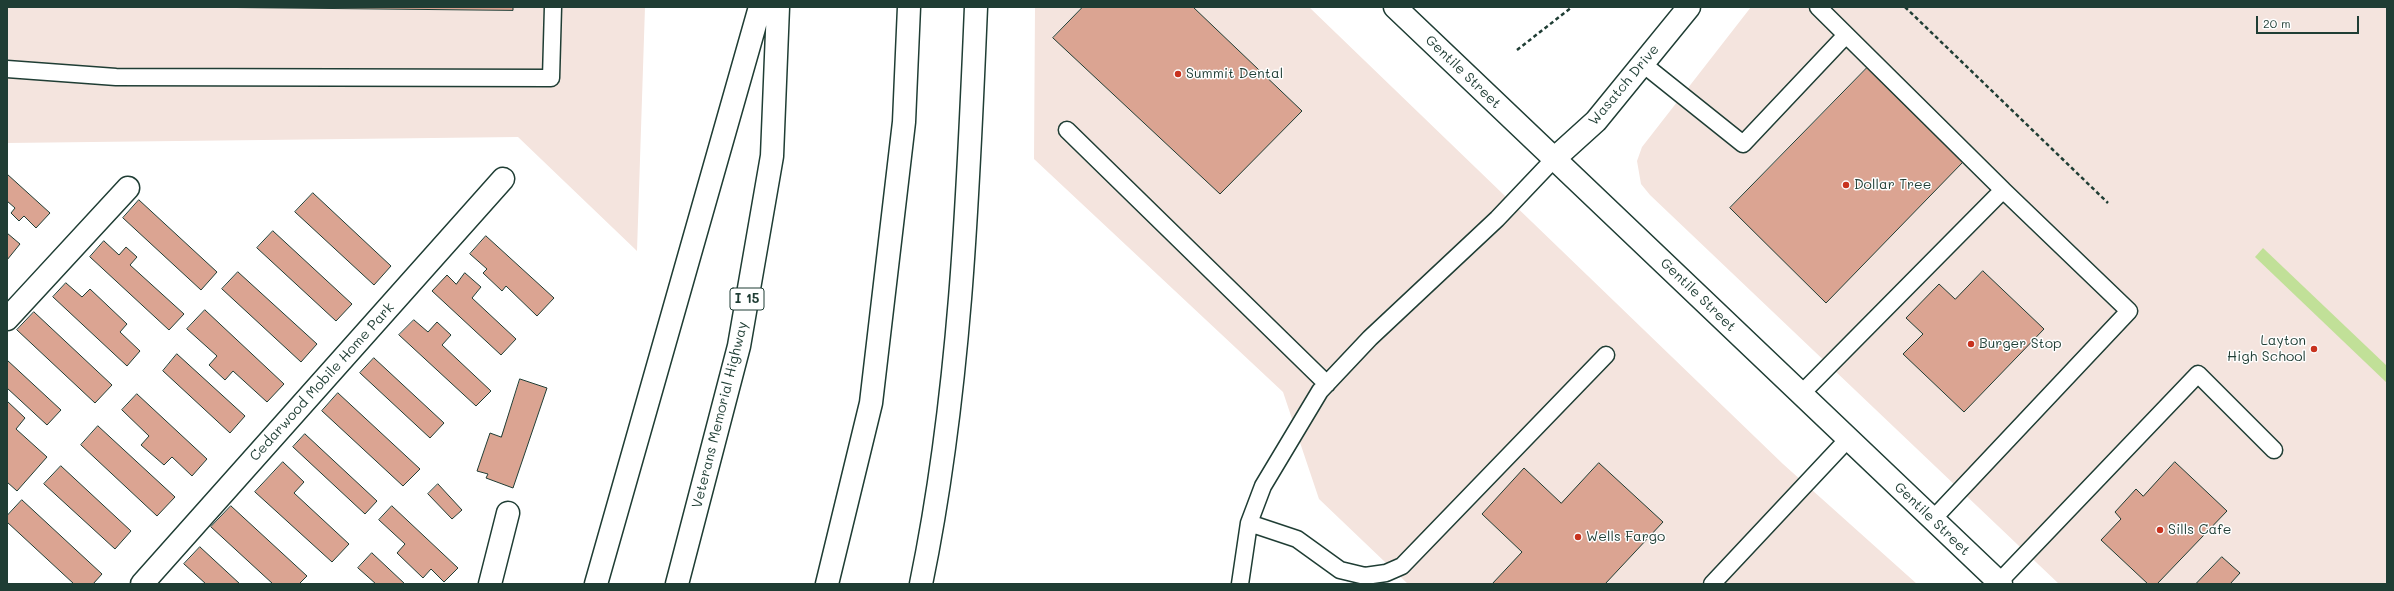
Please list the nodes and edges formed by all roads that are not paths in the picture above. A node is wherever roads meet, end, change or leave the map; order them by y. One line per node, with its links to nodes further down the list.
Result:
1 (553, 7): 11 (lane)
2 (760, 7): 29 (main road)
3 (778, 7): 30 (main road, Veterans Memorial Highway / I 15)
4 (909, 7): 31 (main road)
5 (976, 7): 32 (main road)
6 (1395, 7): 13 (main road, Gentile Street)
7 (1690, 7): 10 (main road, Wasatch Drive)
8 (1818, 7): 9 (lane)
9 (1846, 35): 10 (lane); 16 (lane)
10 (1643, 64): 13 (main road, Wasatch Drive)
11 (7, 70)
12 (1067, 130): 19 (lane)
13 (1554, 159): 19 (lane); 20 (main road, Gentile Street)
14 (503, 180): 27 (main road, Cedarwood Mobile Home Park)
15 (128, 188): 17 (main road)
16 (2003, 190): 20 (lane); 24 (lane)
17 (7, 319)
18 (1606, 355): 25 (lane)
19 (1327, 384): 25 (lane)
20 (1802, 394): 21 (main road, Gentile Street)
21 (1848, 439): 24 (main road, Gentile Street); 34 (lane)
22 (2274, 450): 26 (lane)
23 (508, 514): 28 (main road)
24 (1933, 519): 26 (main road, Gentile Street)
25 (1249, 523): 33 (lane)
26 (2000, 583)
27 (142, 584)
28 (490, 584)
29 (596, 584)
30 (677, 584)
31 (827, 584)
32 (921, 584)
33 (1240, 584)
34 (1712, 584)

